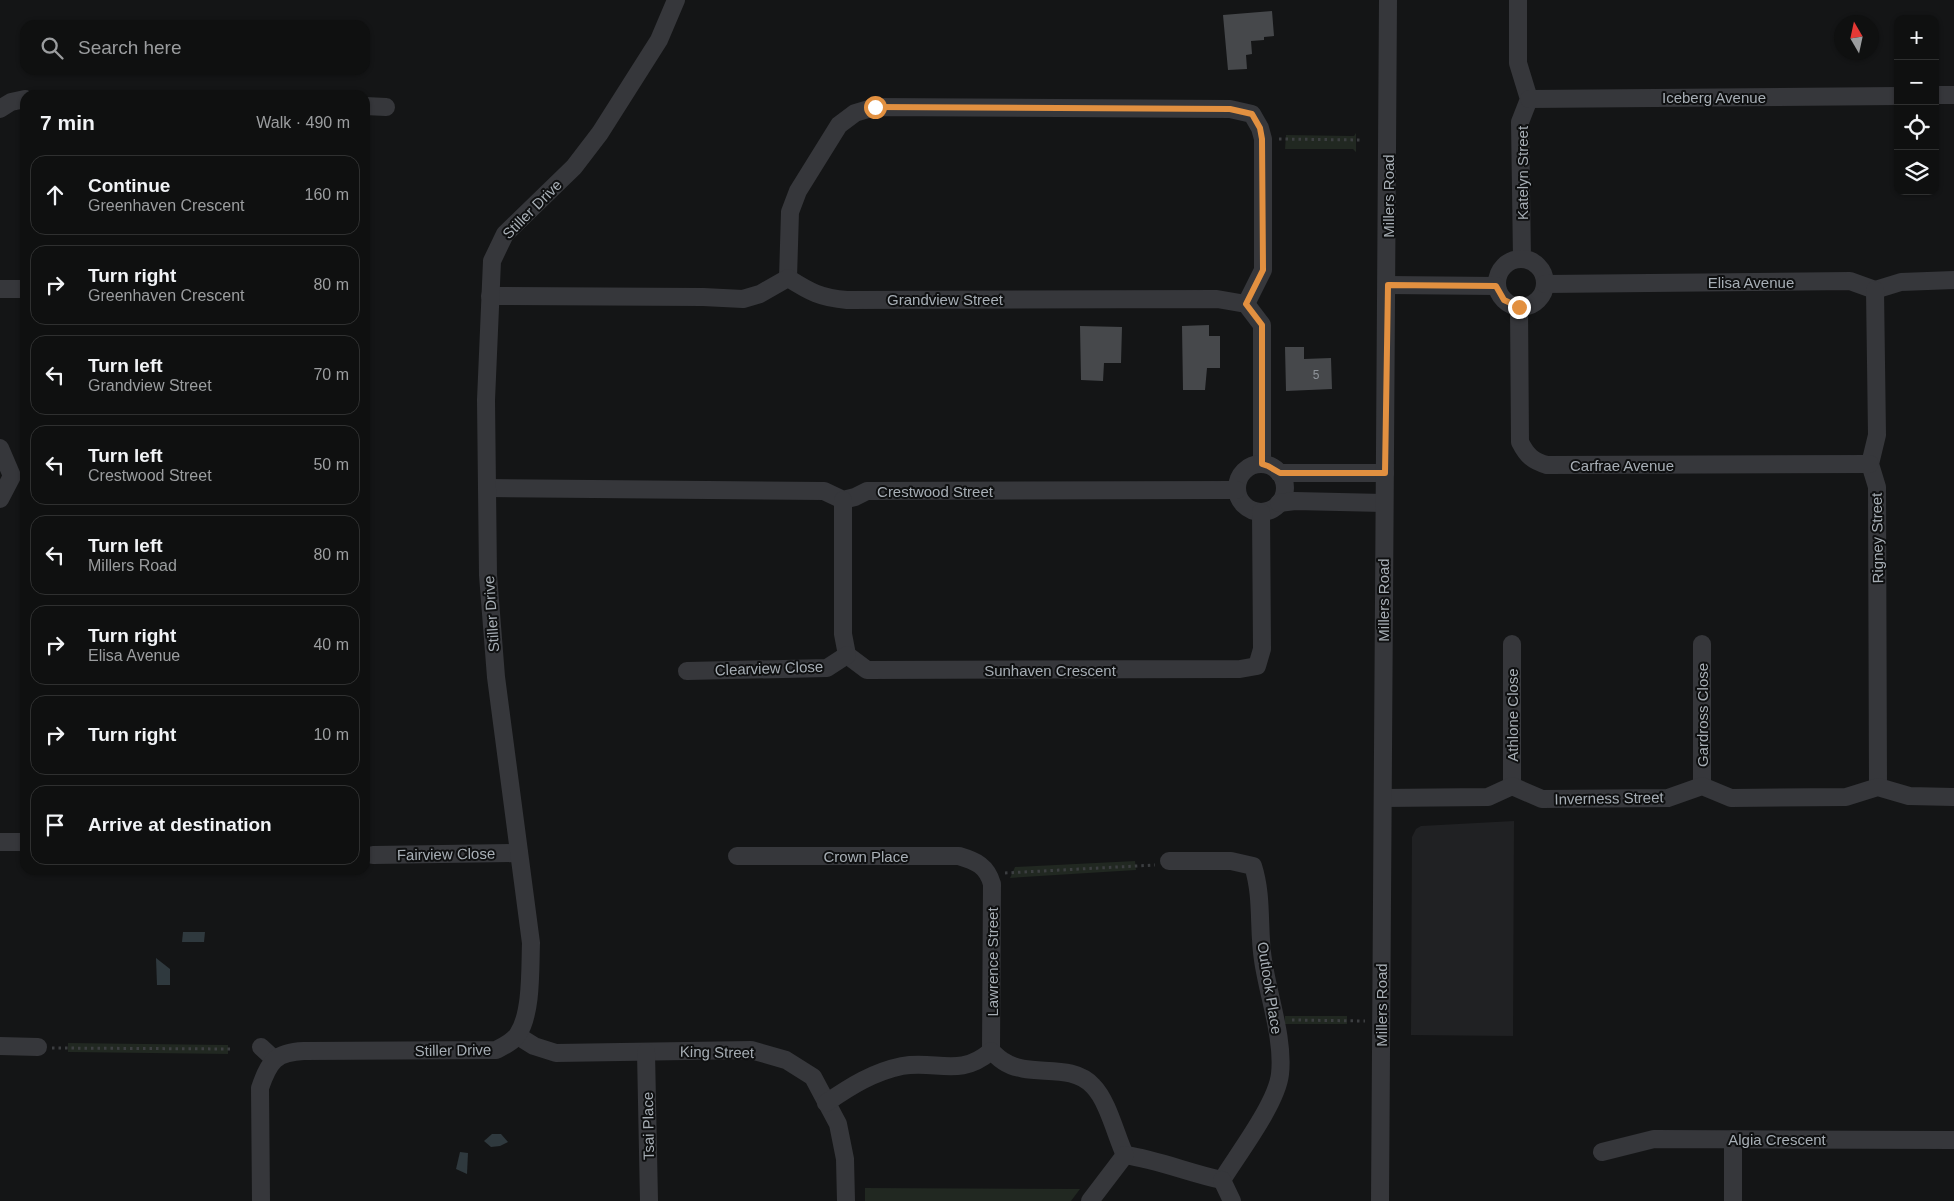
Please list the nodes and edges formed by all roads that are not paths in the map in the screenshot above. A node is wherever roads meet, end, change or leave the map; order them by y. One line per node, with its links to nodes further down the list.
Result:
1 (676, 0): 21 (street, Stiller Drive)
2 (1388, 0): 16 (street, Millers Road)
3 (1518, 0): 7 (street)
4 (1954, 95): 6 (street)
5 (1894, 96): 7 (street, Iceberg Avenue)
6 (1939, 96)
7 (1529, 99): 12 (street, Katelyn Street)
8 (20, 100): 11 (street)
9 (370, 106): 10 (street)
10 (386, 107)
11 (0, 109)
12 (1522, 259): 15 (street); 17 (street)
13 (788, 278): 21 (street); 22 (street, Grandview Street); 22 (street)
14 (1954, 280): 20 (street)
15 (1545, 284): 20 (street, Elisa Avenue); 23 (street)
16 (1388, 285): 17 (street); 28 (street, Millers Road)
17 (1496, 286): 23 (street)
18 (0, 289): 19 (street)
19 (20, 289)
20 (1875, 290): 26 (street, Rigney Street)
21 (490, 296): 30 (street, Stiller Drive)
22 (1246, 304): 25 (street)
23 (1519, 307): 26 (street, Carfrae Avenue)
24 (0, 448): 29 (street)
25 (1262, 464): 27 (street); 31 (street)
26 (1870, 464): 43 (street, Rigney Street)
27 (1280, 473): 28 (street); 35 (street)
28 (1385, 473): 34 (street, Millers Road)
29 (19, 476): 32 (street)
30 (487, 488): 33 (street); 48 (street, Stiller Drive)
31 (1237, 490): 33 (street, Crestwood Street); 36 (street)
32 (0, 498)
33 (843, 500): 39 (street)
34 (1384, 503): 35 (street); 45 (street, Millers Road)
35 (1279, 504): 36 (street)
36 (1261, 512): 39 (street, Sunhaven Crescent)
37 (1512, 644): 41 (street, Athlone Close)
38 (1702, 644): 42 (street, Gardross Close)
39 (847, 655): 40 (street, Clearview Close)
40 (687, 671)
41 (1512, 786): 42 (street, Inverness Street); 45 (street)
42 (1702, 786): 43 (street)
43 (1878, 788): 44 (street)
44 (1954, 797)
45 (1383, 798): 71 (street, Millers Road)
46 (0, 842): 47 (street)
47 (20, 842)
48 (519, 853): 49 (street, Fairview Close); 53 (street, Stiller Drive)
49 (373, 855)
50 (737, 856): 52 (street, Crown Place)
51 (1170, 862): 65 (street, Outlook Place)
52 (989, 873): 57 (street, Lawrence Street)
53 (518, 1036): 58 (street, King Street); 59 (street, Stiller Drive)
54 (0, 1046): 56 (street)
55 (262, 1046): 59 (street)
56 (38, 1047)
57 (991, 1051): 60 (street); 64 (street)
58 (646, 1052): 60 (street, King Street); 67 (street, Tsai Place)
59 (274, 1059): 66 (street)
60 (826, 1103): 68 (street, King Street)
61 (1733, 1139): 62 (street, Algia Crescent); 63 (street, Algia Crescent); 72 (street)
62 (1954, 1140)
63 (1602, 1152)
64 (1125, 1155): 65 (street); 69 (street)
65 (1222, 1180): 70 (street)
66 (260, 1201)
67 (649, 1201)
68 (846, 1201)
69 (1090, 1201)
70 (1232, 1201)
71 (1380, 1201)
72 (1733, 1201)

